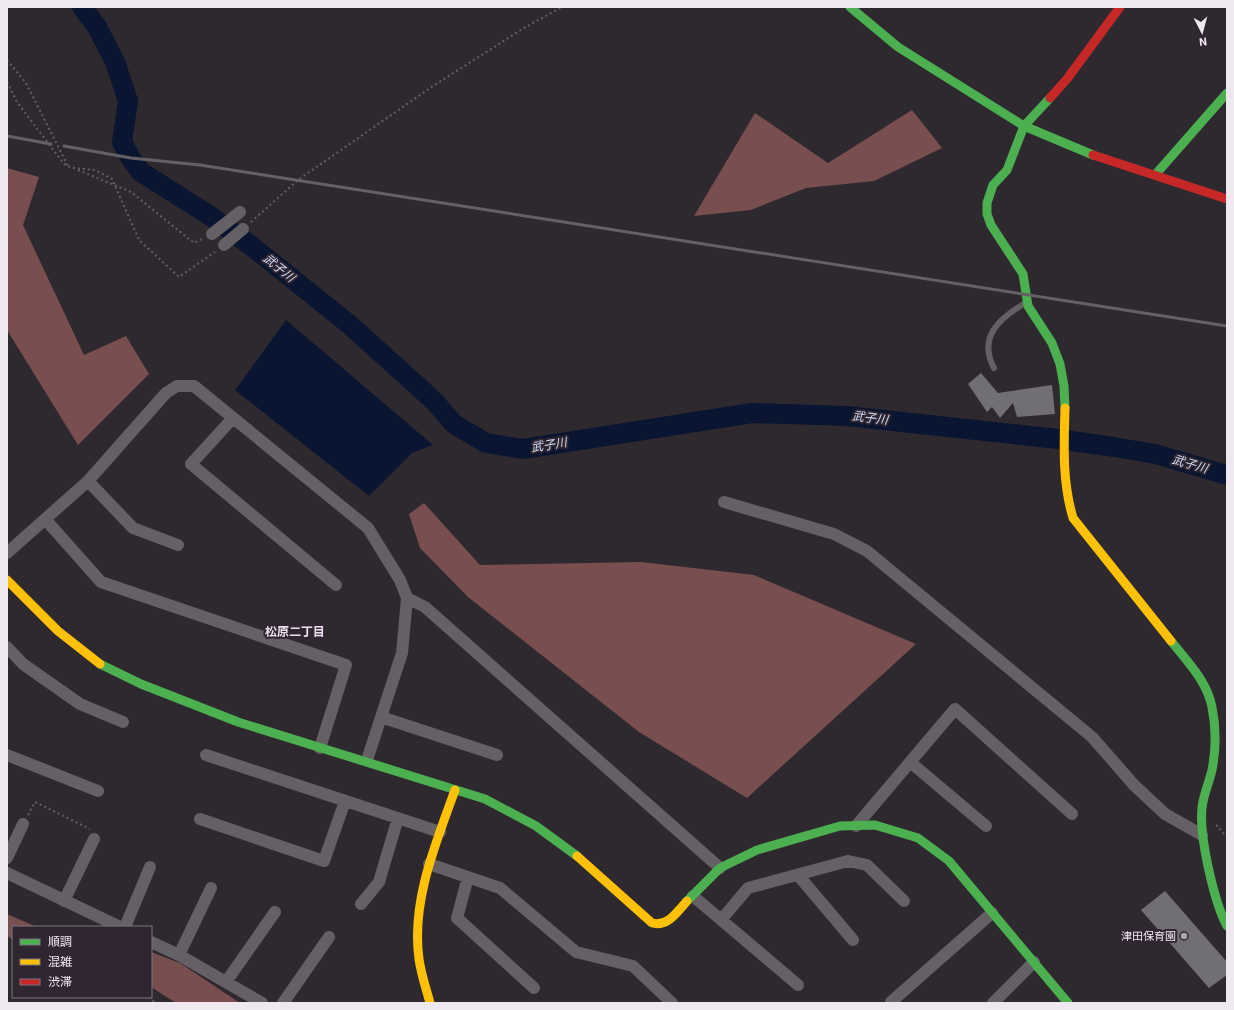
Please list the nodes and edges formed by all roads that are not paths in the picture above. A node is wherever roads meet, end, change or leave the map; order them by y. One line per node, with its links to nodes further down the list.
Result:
1 (850, 7): 4 (street)
2 (1120, 7): 4 (street)
3 (1227, 93): 5 (street)
4 (1024, 126): 5 (street); 11 (street)
5 (1155, 175): 6 (street)
6 (1227, 199)
7 (240, 212): 9 (street)
8 (243, 229): 10 (street)
9 (212, 234)
10 (224, 246)
11 (1027, 302): 12 (lane); 41 (street)
12 (994, 368)
13 (233, 418): 14 (street); 20 (street); 21 (street)
14 (88, 481): 16 (street); 17 (street)
15 (724, 502): 41 (street)
16 (45, 519): 18 (street); 25 (street)
17 (178, 545)
18 (7, 553)
19 (7, 580): 25 (street)
20 (336, 585)
21 (408, 598): 23 (street); 46 (street)
22 (7, 647): 24 (street)
23 (381, 717): 28 (street); 29 (street)
24 (123, 722)
25 (320, 748): 29 (street)
26 (7, 755): 32 (street)
27 (206, 755): 33 (street)
28 (497, 755)
29 (367, 760): 31 (street)
30 (910, 762): 34 (street); 38 (street); 39 (street)
31 (455, 790): 40 (street); 51 (street)
32 (98, 791)
33 (345, 801): 35 (street); 36 (street)
34 (1072, 814)
35 (398, 818): 40 (street); 54 (street)
36 (200, 819)
37 (23, 824): 43 (street)
38 (856, 826): 46 (street); 56 (street)
39 (986, 826)
40 (440, 832): 44 (street)
41 (1202, 835): 60 (street)
42 (94, 839): 52 (street)
43 (7, 858)
44 (429, 864): 49 (street); 72 (street)
45 (150, 867): 59 (street)
46 (720, 868): 51 (street)
47 (7, 873): 52 (street)
48 (798, 875): 53 (street); 57 (street); 62 (street)
49 (468, 877): 68 (street); 73 (street)
50 (211, 888): 64 (street)
51 (693, 896): 57 (street)
52 (64, 901): 58 (street)
53 (904, 901)
54 (361, 904)
55 (275, 912): 66 (street)
56 (992, 913): 65 (street); 69 (street)
57 (721, 920): 67 (street)
58 (118, 926)
59 (125, 926)
60 (1227, 926)
61 (329, 937): 71 (street)
62 (853, 940)
63 (152, 942): 64 (street)
64 (179, 955): 66 (street)
65 (1034, 962): 74 (street); 75 (street)
66 (226, 982): 70 (street)
67 (798, 985)
68 (534, 988)
69 (891, 1002)
70 (262, 1003)
71 (283, 1003)
72 (430, 1003)
73 (672, 1003)
74 (993, 1003)
75 (1068, 1003)

